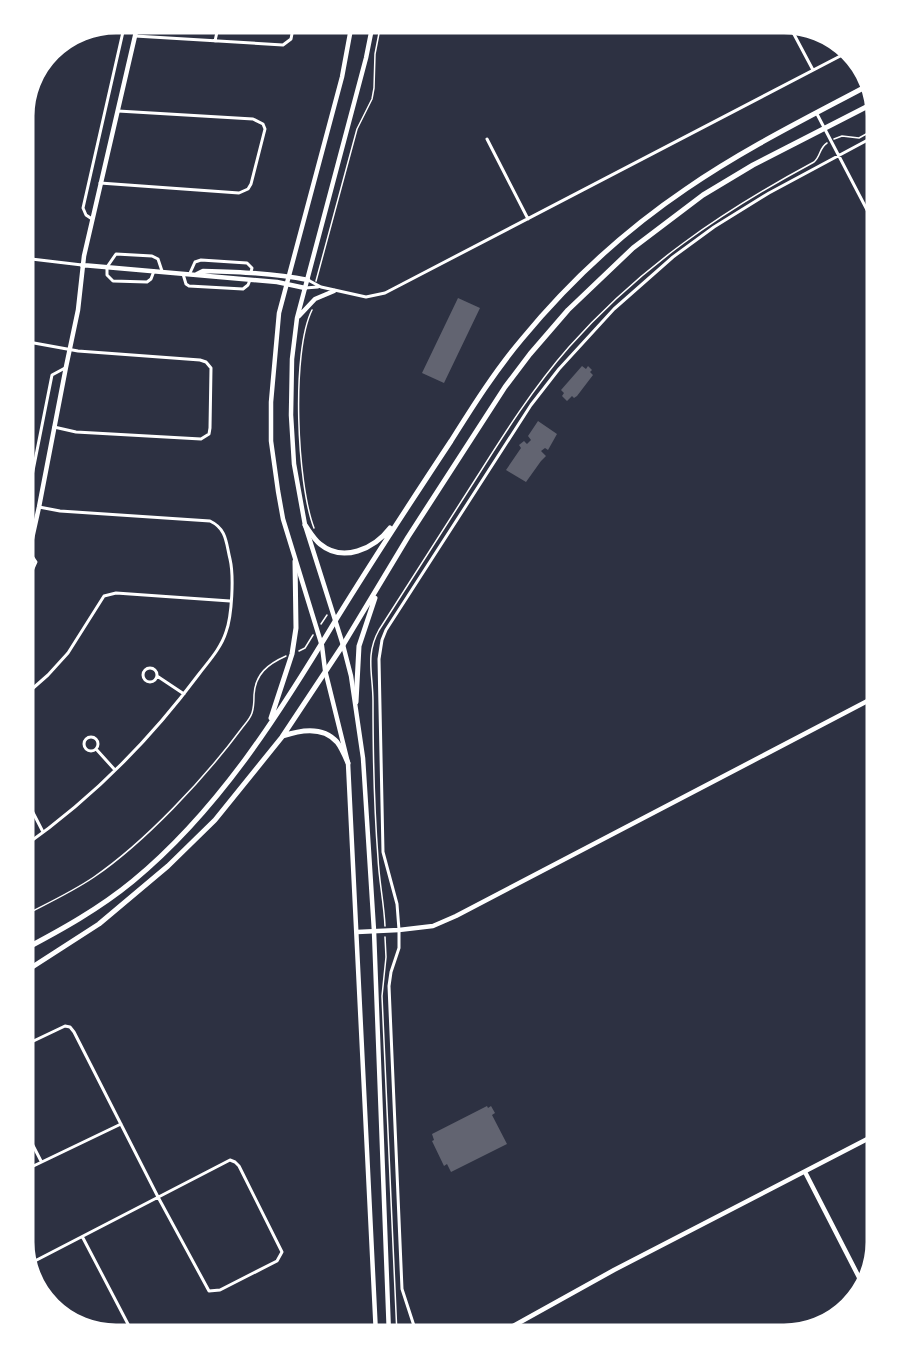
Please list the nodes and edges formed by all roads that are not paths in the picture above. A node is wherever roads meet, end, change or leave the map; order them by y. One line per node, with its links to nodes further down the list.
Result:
1 (123, 33): 22 (street)
2 (136, 33): 8 (main road)
3 (217, 33): 9 (street)
4 (292, 33): 9 (street)
5 (350, 33): 33 (main road)
6 (371, 33): 35 (main road)
7 (794, 34): 11 (street)
8 (135, 36): 9 (street); 14 (main road)
9 (215, 41)
10 (841, 56): 11 (street)
11 (813, 70): 23 (street)
12 (862, 89): 15 (main road)
13 (866, 107): 16 (main road)
14 (118, 111): 20 (main road); 20 (street)
15 (817, 113): 16 (street); 46 (main road)
16 (824, 129): 19 (street); 55 (main road)
17 (487, 139): 23 (street)
18 (867, 141): 19 (street)
19 (839, 156): 21 (street); 74 (street)
20 (100, 183): 22 (main road)
21 (867, 208)
22 (92, 219): 25 (main road)
23 (528, 219): 39 (street)
24 (33, 259): 25 (street)
25 (82, 265): 26 (main road); 42 (main road)
26 (107, 267): 27 (main road); 27 (street); 28 (street)
27 (154, 271): 28 (main road)
28 (162, 271): 30 (main road)
29 (251, 272): 31 (street); 32 (main road); 33 (main road)
30 (183, 273): 31 (main road); 34 (street)
31 (190, 273): 32 (main road)
32 (197, 274): 34 (main road)
33 (289, 276): 35 (main road); 36 (main road)
34 (250, 280): 36 (main road)
35 (308, 280): 37 (street); 38 (main road)
36 (287, 284): 38 (main road); 53 (main road)
37 (321, 287): 38 (street); 39 (street)
38 (305, 288): 40 (main road)
39 (334, 291): 40 (main road)
40 (297, 318): 50 (main road)
41 (33, 342): 42 (street)
42 (69, 350): 43 (main road); 44 (street)
43 (66, 367): 44 (main road); 45 (street)
44 (54, 427): 47 (main road)
45 (33, 474)
46 (409, 503): 50 (main road); 57 (main road)
47 (39, 507): 49 (main road); 56 (street)
48 (33, 520): 49 (street)
49 (35, 523): 51 (main road)
50 (305, 525): 57 (main road)
51 (33, 532)
52 (33, 558): 54 (street)
53 (295, 561): 59 (main road); 66 (main road)
54 (33, 572)
55 (380, 586): 58 (main road); 64 (main road)
56 (230, 601): 62 (street); 63 (street)
57 (335, 622): 58 (main road); 59 (main road)
58 (343, 645): 60 (main road); 64 (main road)
59 (322, 646): 60 (main road); 66 (main road)
60 (325, 670): 67 (main road); 69 (main road)
61 (157, 676): 61 (street); 63 (street)
62 (33, 688)
63 (184, 694): 70 (street)
64 (356, 702): 75 (main road)
65 (867, 702): 74 (main road)
66 (268, 727): 77 (main road)
67 (282, 737): 69 (main road); 78 (main road)
68 (96, 749): 68 (street); 70 (street)
69 (348, 763): 76 (main road)
70 (116, 770): 72 (street)
71 (33, 813): 72 (street)
72 (43, 832): 73 (street)
73 (33, 839)
74 (399, 930): 75 (main road); 93 (street)
75 (374, 931): 76 (main road); 92 (main road)
76 (357, 932): 91 (main road)
77 (33, 944)
78 (33, 966)
79 (33, 1040): 80 (street)
80 (121, 1124): 83 (street); 86 (street)
81 (867, 1140): 85 (main road)
82 (33, 1146): 83 (street)
83 (41, 1161): 84 (street)
84 (33, 1165)
85 (805, 1172): 89 (main road); 94 (main road)
86 (158, 1197): 86 (street); 87 (street)
87 (83, 1238): 88 (street); 90 (street)
88 (36, 1260)
89 (859, 1277)
90 (128, 1325)
91 (376, 1325)
92 (389, 1325)
93 (414, 1325)
94 (515, 1325)

